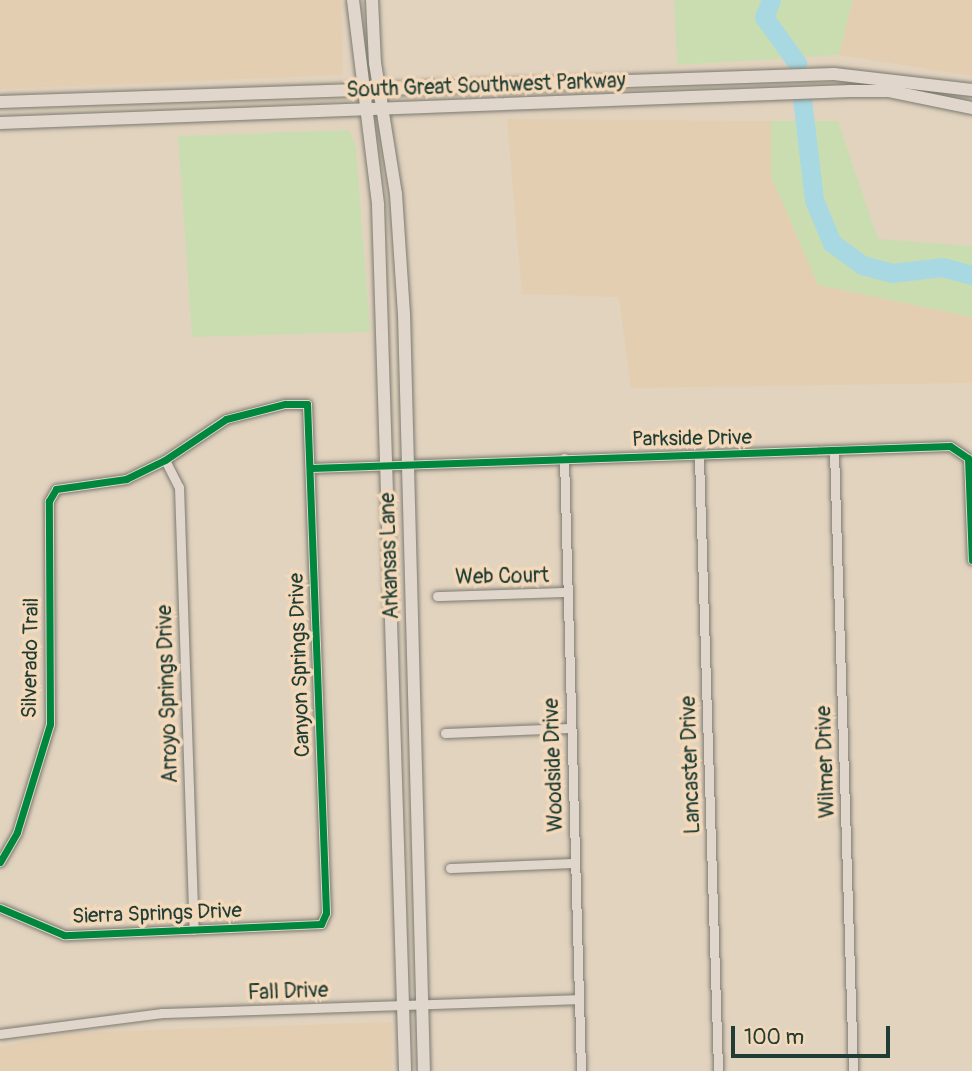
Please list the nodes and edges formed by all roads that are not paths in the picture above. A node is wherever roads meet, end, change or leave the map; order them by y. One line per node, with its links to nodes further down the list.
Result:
1 (353, 0): 4 (main road, Arkansas Lane)
2 (372, 0): 5 (main road, Arkansas Lane)
3 (972, 90): 5 (main road, South Great Southwest Parkway)
4 (362, 92): 5 (main road, South Great Southwest Parkway); 6 (main road, South Great Southwest Parkway); 10 (main road, Arkansas Lane)
5 (379, 92): 9 (main road, Arkansas Lane)
6 (166, 98): 7 (main road, South Great Southwest Parkway); 11 (main road)
7 (0, 102)
8 (972, 108): 9 (main road, South Great Southwest Parkway)
9 (381, 109): 10 (main road, South Great Southwest Parkway); 17 (main road, Arkansas Lane)
10 (364, 110): 11 (main road, South Great Southwest Parkway); 18 (main road, Arkansas Lane)
11 (167, 116): 12 (main road, South Great Southwest Parkway)
12 (0, 123)
13 (834, 451): 15 (street, Parkside Drive); 20 (street, Parkside Drive); 39 (street, Wilmer Drive)
14 (564, 458): 15 (street, Parkside Drive); 17 (street, Parkside Drive); 21 (street, Woodside Drive)
15 (699, 458): 38 (street, Lancaster Drive)
16 (165, 460): 19 (street, Canyon Springs Drive); 25 (street, Silverado Trail); 30 (street, Arroyo Springs Drive)
17 (406, 464): 18 (street, Parkside Drive); 33 (main road, Arkansas Lane)
18 (387, 465): 19 (street, Parkside Drive); 32 (main road, Arkansas Lane)
19 (311, 468): 29 (street, Canyon Springs Drive)
20 (972, 559)
21 (567, 593): 22 (street, Web Court); 23 (street, Woodside Drive)
22 (437, 596)
23 (571, 728): 24 (street); 26 (street, Woodside Drive)
24 (445, 733)
25 (0, 862)
26 (575, 863): 27 (street); 31 (street, Woodside Drive)
27 (450, 868)
28 (0, 908): 30 (street, Sierra Springs Drive)
29 (321, 924): 30 (street, Sierra Springs Drive)
30 (194, 930)
31 (578, 999): 33 (street, Fall Drive); 37 (street, Woodside Drive)
32 (404, 1005): 33 (street, Fall Drive); 34 (street, Fall Drive); 35 (main road, Arkansas Lane)
33 (422, 1005): 36 (main road, Arkansas Lane)
34 (0, 1034)
35 (405, 1071)
36 (424, 1071)
37 (581, 1071)
38 (718, 1071)
39 (853, 1071)

